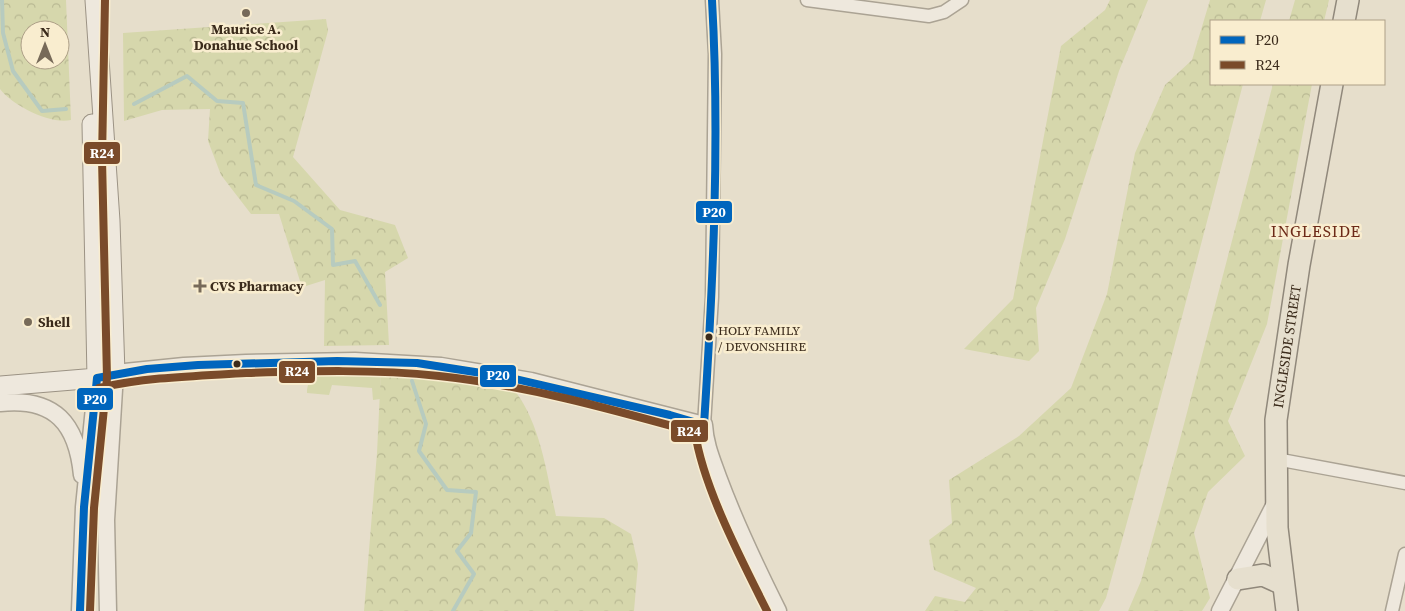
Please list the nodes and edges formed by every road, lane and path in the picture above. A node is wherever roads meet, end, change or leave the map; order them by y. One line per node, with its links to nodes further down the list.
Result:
1 (95, 0): 8 (main road)
2 (712, 0): 11 (street)
3 (807, 0): 4 (street)
4 (962, 0)
5 (1348, 0): 6 (main road)
6 (1344, 20)
7 (1332, 85): 12 (main road, INGLESIDE STREET)
8 (106, 376): 9 (main road); 11 (street); 15 (street); 20 (street)
9 (0, 386)
10 (0, 403): 15 (street)
11 (704, 425): 21 (street)
12 (1276, 459): 13 (street); 14 (main road, INGLESIDE STREET)
13 (1405, 483)
14 (1276, 502): 17 (street); 18 (main road, INGLESIDE STREET)
15 (84, 507): 19 (street)
16 (1405, 554): 24 (street)
17 (1238, 579): 18 (main road); 22 (street)
18 (1283, 584): 23 (main road, INGLESIDE STREET)
19 (80, 611)
20 (108, 611)
21 (778, 611)
22 (1220, 611)
23 (1287, 611)
24 (1392, 611)

